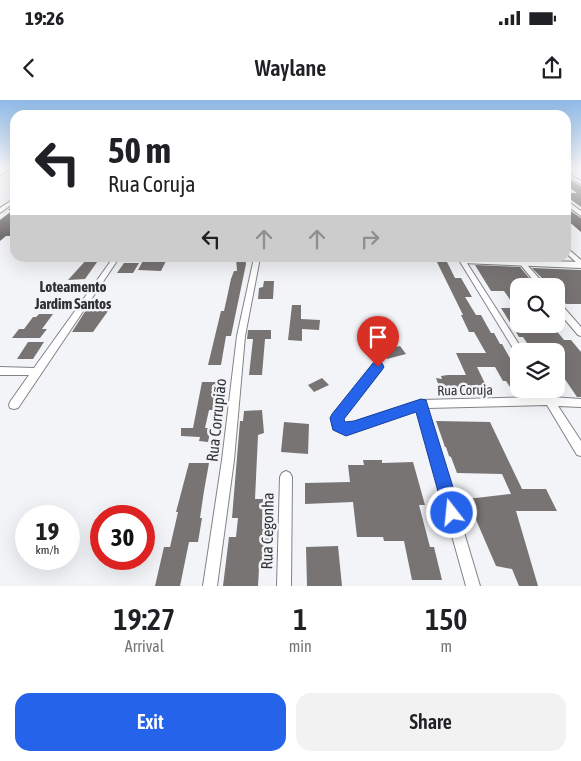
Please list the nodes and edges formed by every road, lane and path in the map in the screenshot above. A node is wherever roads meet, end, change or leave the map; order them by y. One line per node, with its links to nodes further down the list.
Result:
1 (571, 206): 2 (street)
2 (581, 214)
3 (571, 254): 9 (street)
4 (113, 262): 16 (street)
5 (256, 262): 24 (street, Rua Corrupião)
6 (463, 262): 13 (street)
7 (522, 262): 10 (street)
8 (550, 262): 9 (street)
9 (581, 264)
10 (535, 278)
11 (565, 314): 12 (street)
12 (581, 333)
13 (514, 343)
14 (378, 367): 20 (street, Rua Coruja)
15 (0, 371): 16 (street)
16 (37, 372): 21 (street)
17 (548, 398): 18 (street)
18 (550, 401): 19 (street, Rua Coruja); 20 (street, Rua Coruja); 22 (street)
19 (581, 403)
20 (421, 404): 26 (street)
21 (14, 405)
22 (581, 451)
23 (286, 477): 25 (street, Rua Cegonha)
24 (210, 586)
25 (284, 586)
26 (473, 586)

